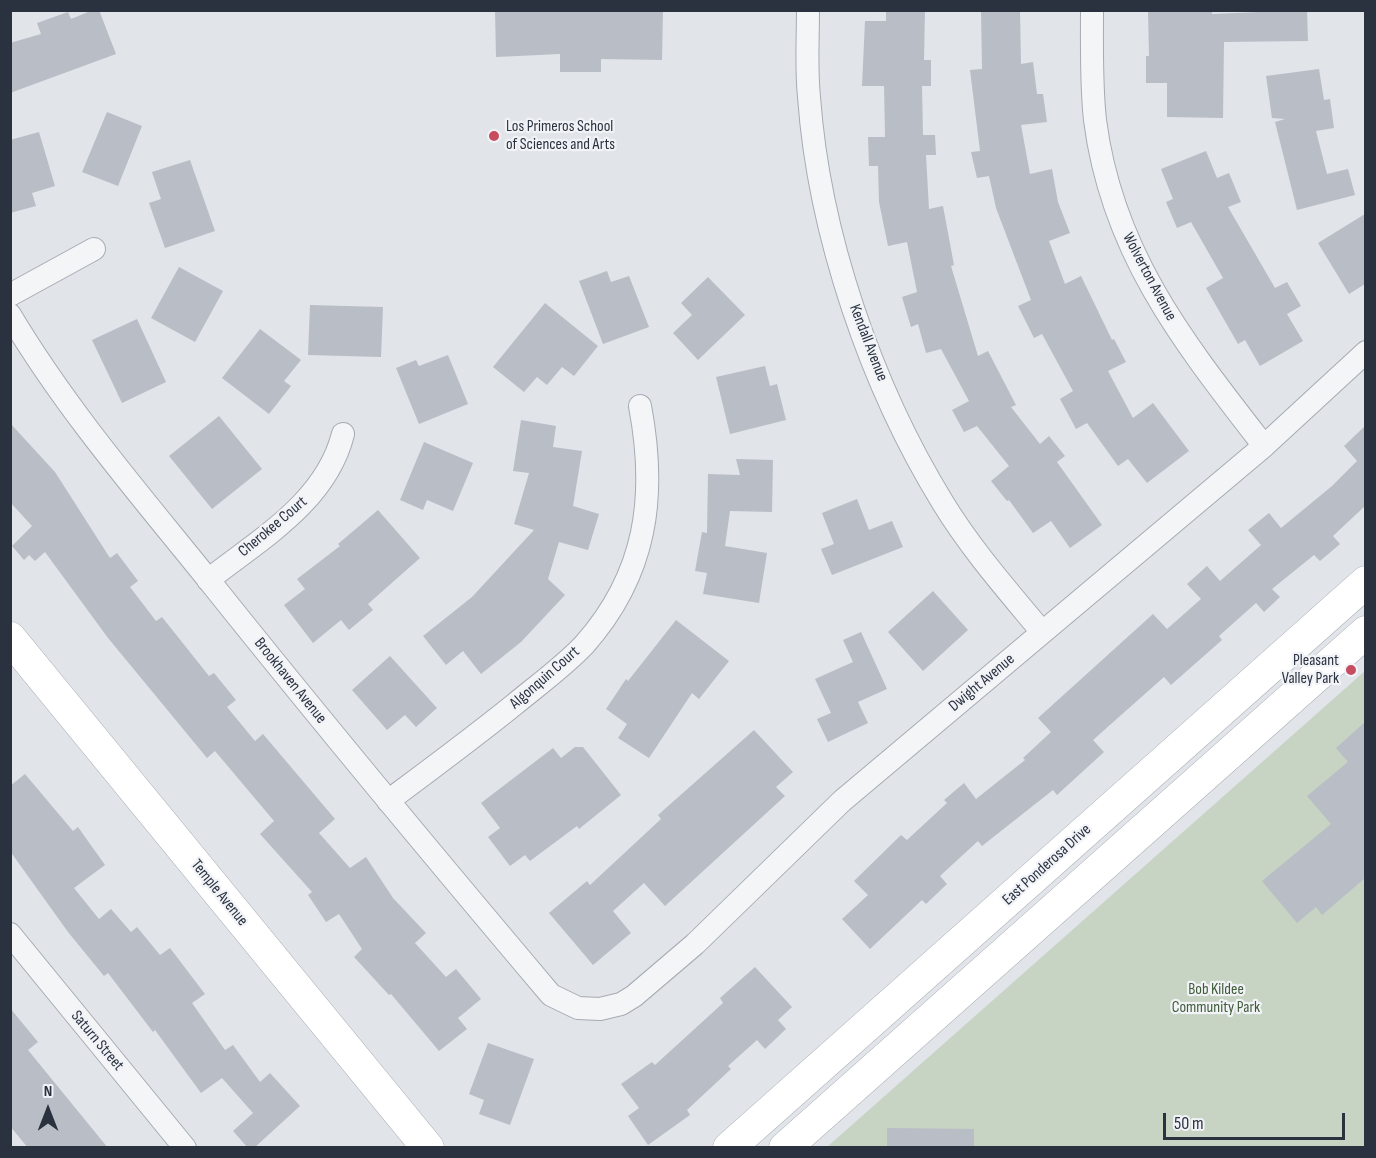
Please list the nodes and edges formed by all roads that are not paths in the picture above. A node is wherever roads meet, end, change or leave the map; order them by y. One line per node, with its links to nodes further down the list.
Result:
1 (808, 10): 12 (street, Kendall Avenue)
2 (1092, 10): 9 (street, Wolverton Avenue)
3 (94, 249): 4 (street)
4 (10, 295)
5 (10, 315): 10 (street, Brookhaven Avenue)
6 (1365, 352): 9 (street, Dwight Avenue)
7 (640, 406): 15 (street, Algonquin Court)
8 (343, 434): 10 (street, Cherokee Court)
9 (1264, 446): 12 (street, Dwight Avenue)
10 (208, 580): 15 (street, Brookhaven Avenue)
11 (1365, 582): 20 (main road, East Ponderosa Drive)
12 (1042, 632): 17 (street, Dwight Avenue)
13 (1365, 632): 21 (main road)
14 (10, 638): 19 (main road, Temple Avenue)
15 (388, 801): 17 (street, Brookhaven Avenue)
16 (10, 934): 18 (street, Saturn Street)
17 (600, 1009)
18 (185, 1148)
19 (428, 1148)
20 (729, 1148)
21 (785, 1148)

